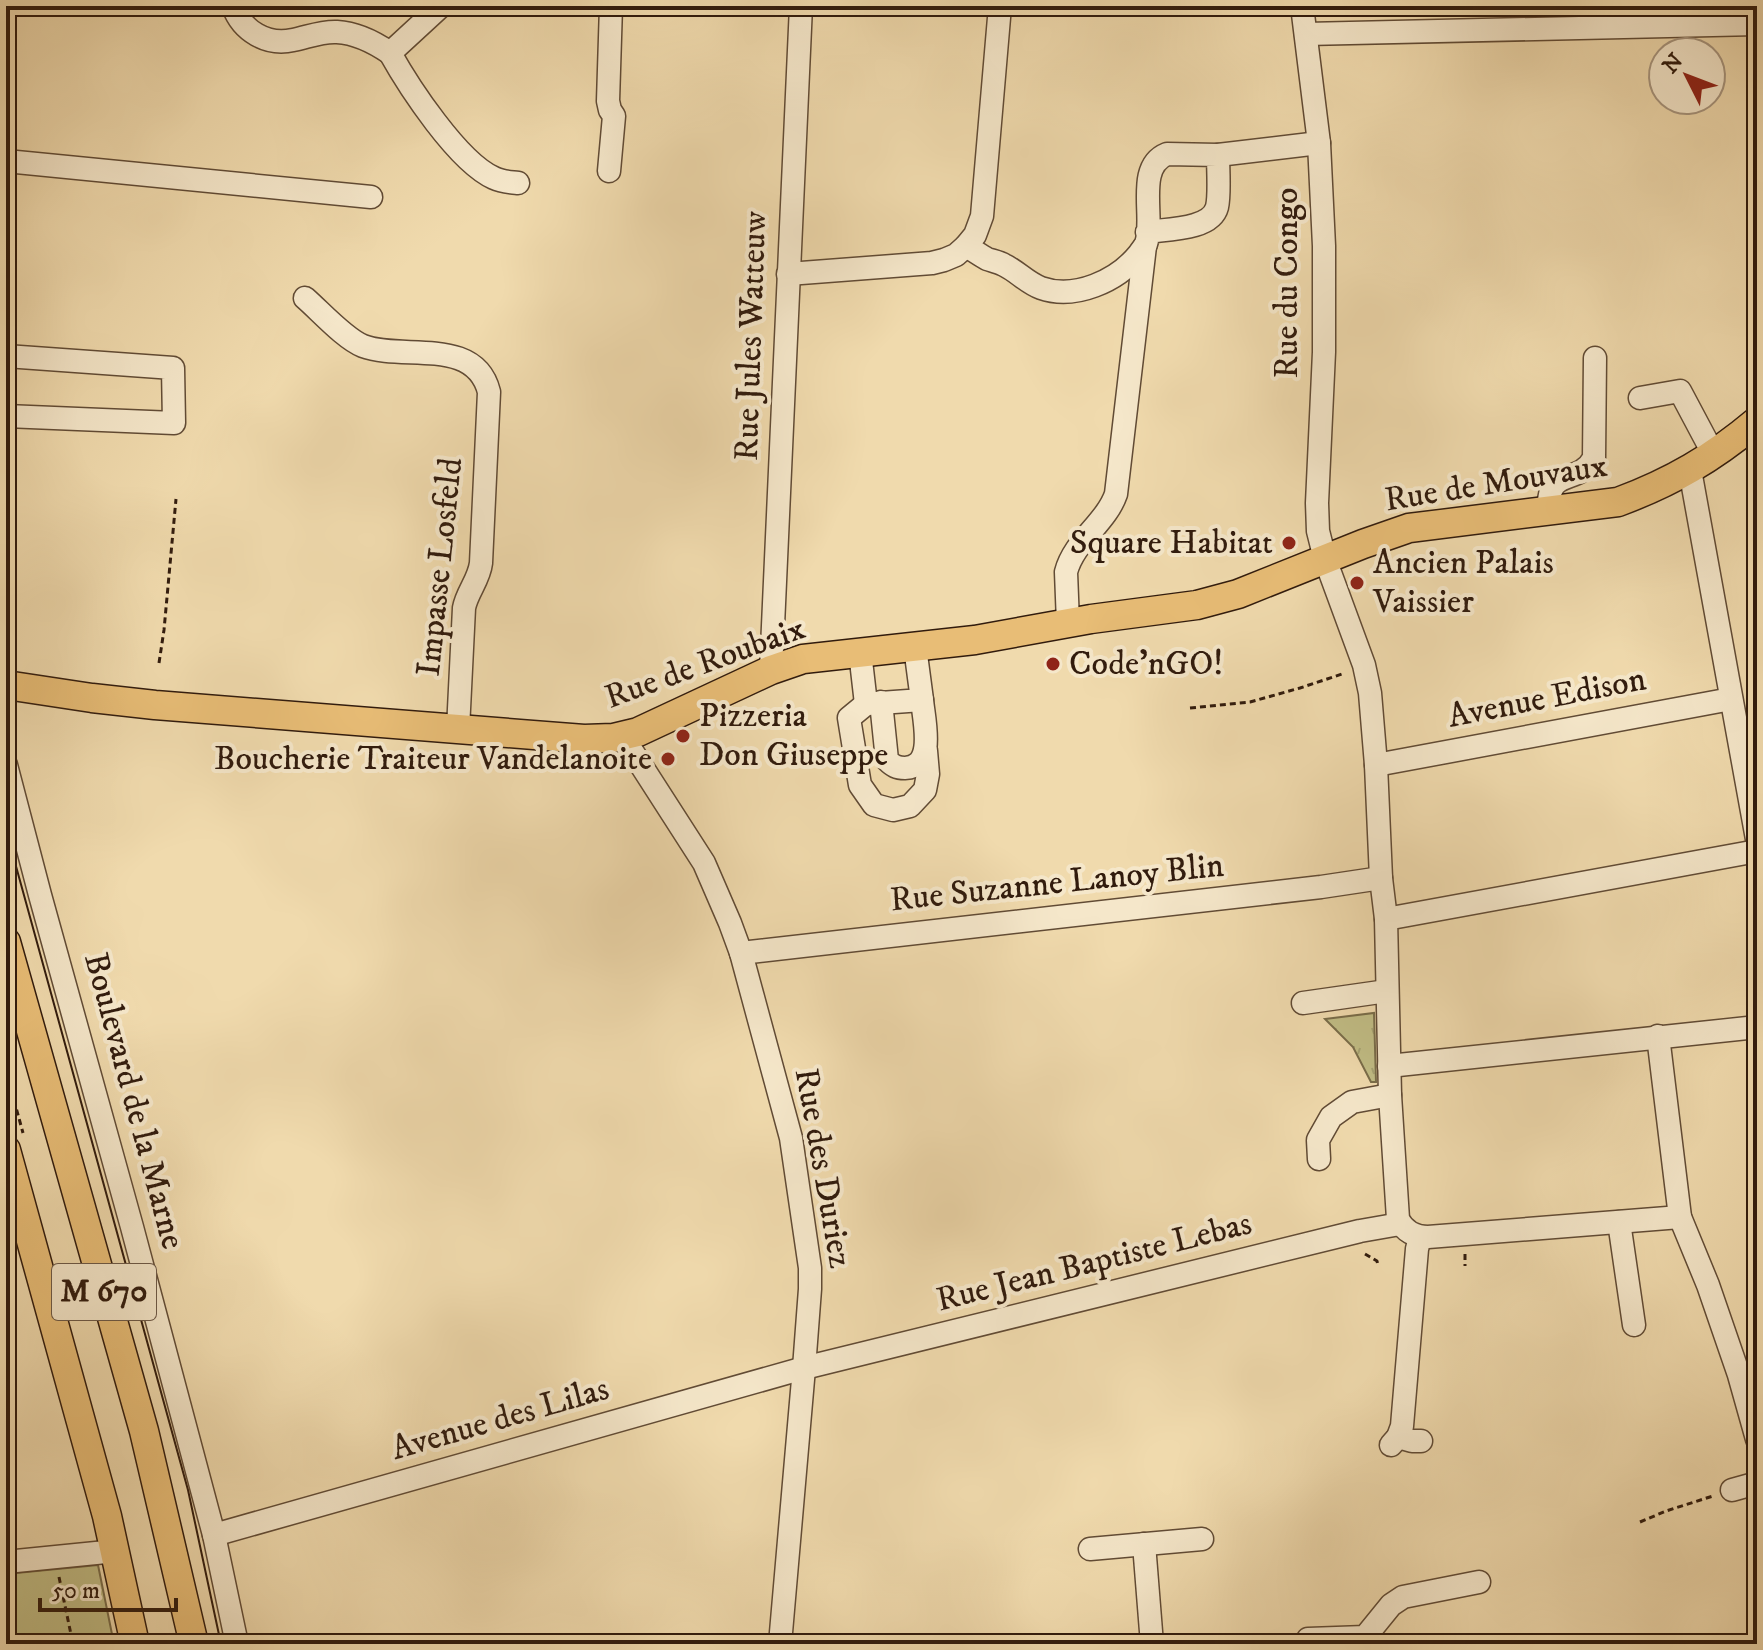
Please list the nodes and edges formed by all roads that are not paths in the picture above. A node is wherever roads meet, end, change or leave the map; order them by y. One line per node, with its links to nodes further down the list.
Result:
1 (233, 6): 9 (street)
2 (441, 6): 9 (street)
3 (611, 6): 13 (street)
4 (801, 6): 18 (street, Rue Jules Watteuw)
5 (1000, 6): 17 (street)
6 (1302, 6): 8 (street, Rue du Congo)
7 (1757, 24): 8 (street)
8 (1306, 34): 10 (street, Rue du Congo)
9 (390, 53): 14 (street)
10 (1319, 143): 11 (street); 28 (street, Rue du Congo)
11 (1218, 155): 16 (street); 16 (street)
12 (6, 161): 15 (street)
13 (609, 171)
14 (518, 183)
15 (371, 197)
16 (1146, 238): 17 (street); 29 (street)
17 (966, 246): 18 (street)
18 (788, 274): 32 (street, Rue Jules Watteuw)
19 (305, 298): 37 (street, Impasse Losfeld)
20 (6, 356): 23 (street)
21 (1595, 358): 27 (street)
22 (1640, 398): 25 (street)
23 (6, 416)
24 (1757, 421): 25 (main road, Rue de Mouvaux)
25 (1714, 455): 26 (main road, Rue de Mouvaux)
26 (1690, 470): 27 (main road, Rue de Mouvaux); 34 (street)
27 (1549, 511): 28 (main road, Rue de Mouvaux)
28 (1325, 559): 29 (main road, Rue de Roubaix); 41 (street, Rue du Congo)
29 (1068, 623): 30 (main road, Rue de Roubaix)
30 (915, 647): 31 (main road, Rue de Roubaix); 35 (street)
31 (860, 652): 32 (main road, Rue de Roubaix); 36 (street)
32 (771, 670): 38 (main road, Rue de Roubaix)
33 (6, 685): 37 (main road, Rue de Roubaix)
34 (1731, 699): 41 (street, Avenue Edison); 42 (street)
35 (922, 700): 36 (street); 39 (street)
36 (874, 703): 39 (street); 39 (street)
37 (458, 729): 38 (main road, Rue de Roubaix)
38 (623, 737): 47 (street, Rue des Duriez)
39 (926, 751)
40 (6, 765): 67 (street, Boulevard de la Marne)
41 (1376, 765): 44 (street, Rue du Congo)
42 (1757, 839)
43 (1757, 851): 45 (street)
44 (1381, 878): 45 (street, Rue du Congo); 47 (street, Rue Suzanne Lanoy Blin)
45 (1386, 919): 48 (street, Rue du Congo)
46 (6, 942): 78 (main road, M 670)
47 (741, 953): 62 (street, Rue des Duriez)
48 (1387, 991): 50 (street); 53 (street, Rue du Congo)
49 (6, 1002): 77 (main road, M 670)
50 (1303, 1003)
51 (1757, 1027): 52 (street)
52 (1658, 1036): 53 (street); 57 (street)
53 (1389, 1066): 54 (street, Rue du Congo)
54 (1390, 1095): 56 (street); 59 (street, Rue du Congo)
55 (6, 1150): 71 (main road)
56 (1319, 1159)
57 (1680, 1217): 58 (street); 63 (street)
58 (1619, 1222): 60 (street); 61 (street)
59 (1400, 1224): 60 (street); 62 (street, Rue Jean Baptiste Lebas)
60 (1420, 1237): 64 (street)
61 (1634, 1325)
62 (804, 1368): 67 (street, Avenue des Lilas); 80 (street, Rue des Duriez)
63 (1757, 1439)
64 (1421, 1441)
65 (1757, 1483): 66 (street)
66 (1732, 1490)
67 (214, 1535): 79 (street, Boulevard de la Marne)
68 (1202, 1539): 69 (street)
69 (1144, 1544): 70 (street); 81 (street)
70 (1090, 1549)
71 (116, 1551): 72 (street); 76 (main road)
72 (6, 1562)
73 (1479, 1582): 75 (street)
74 (1308, 1639): 75 (street)
75 (1369, 1640)
76 (135, 1644)
77 (177, 1644)
78 (194, 1644)
79 (237, 1644)
80 (780, 1644)
81 (1152, 1644)

